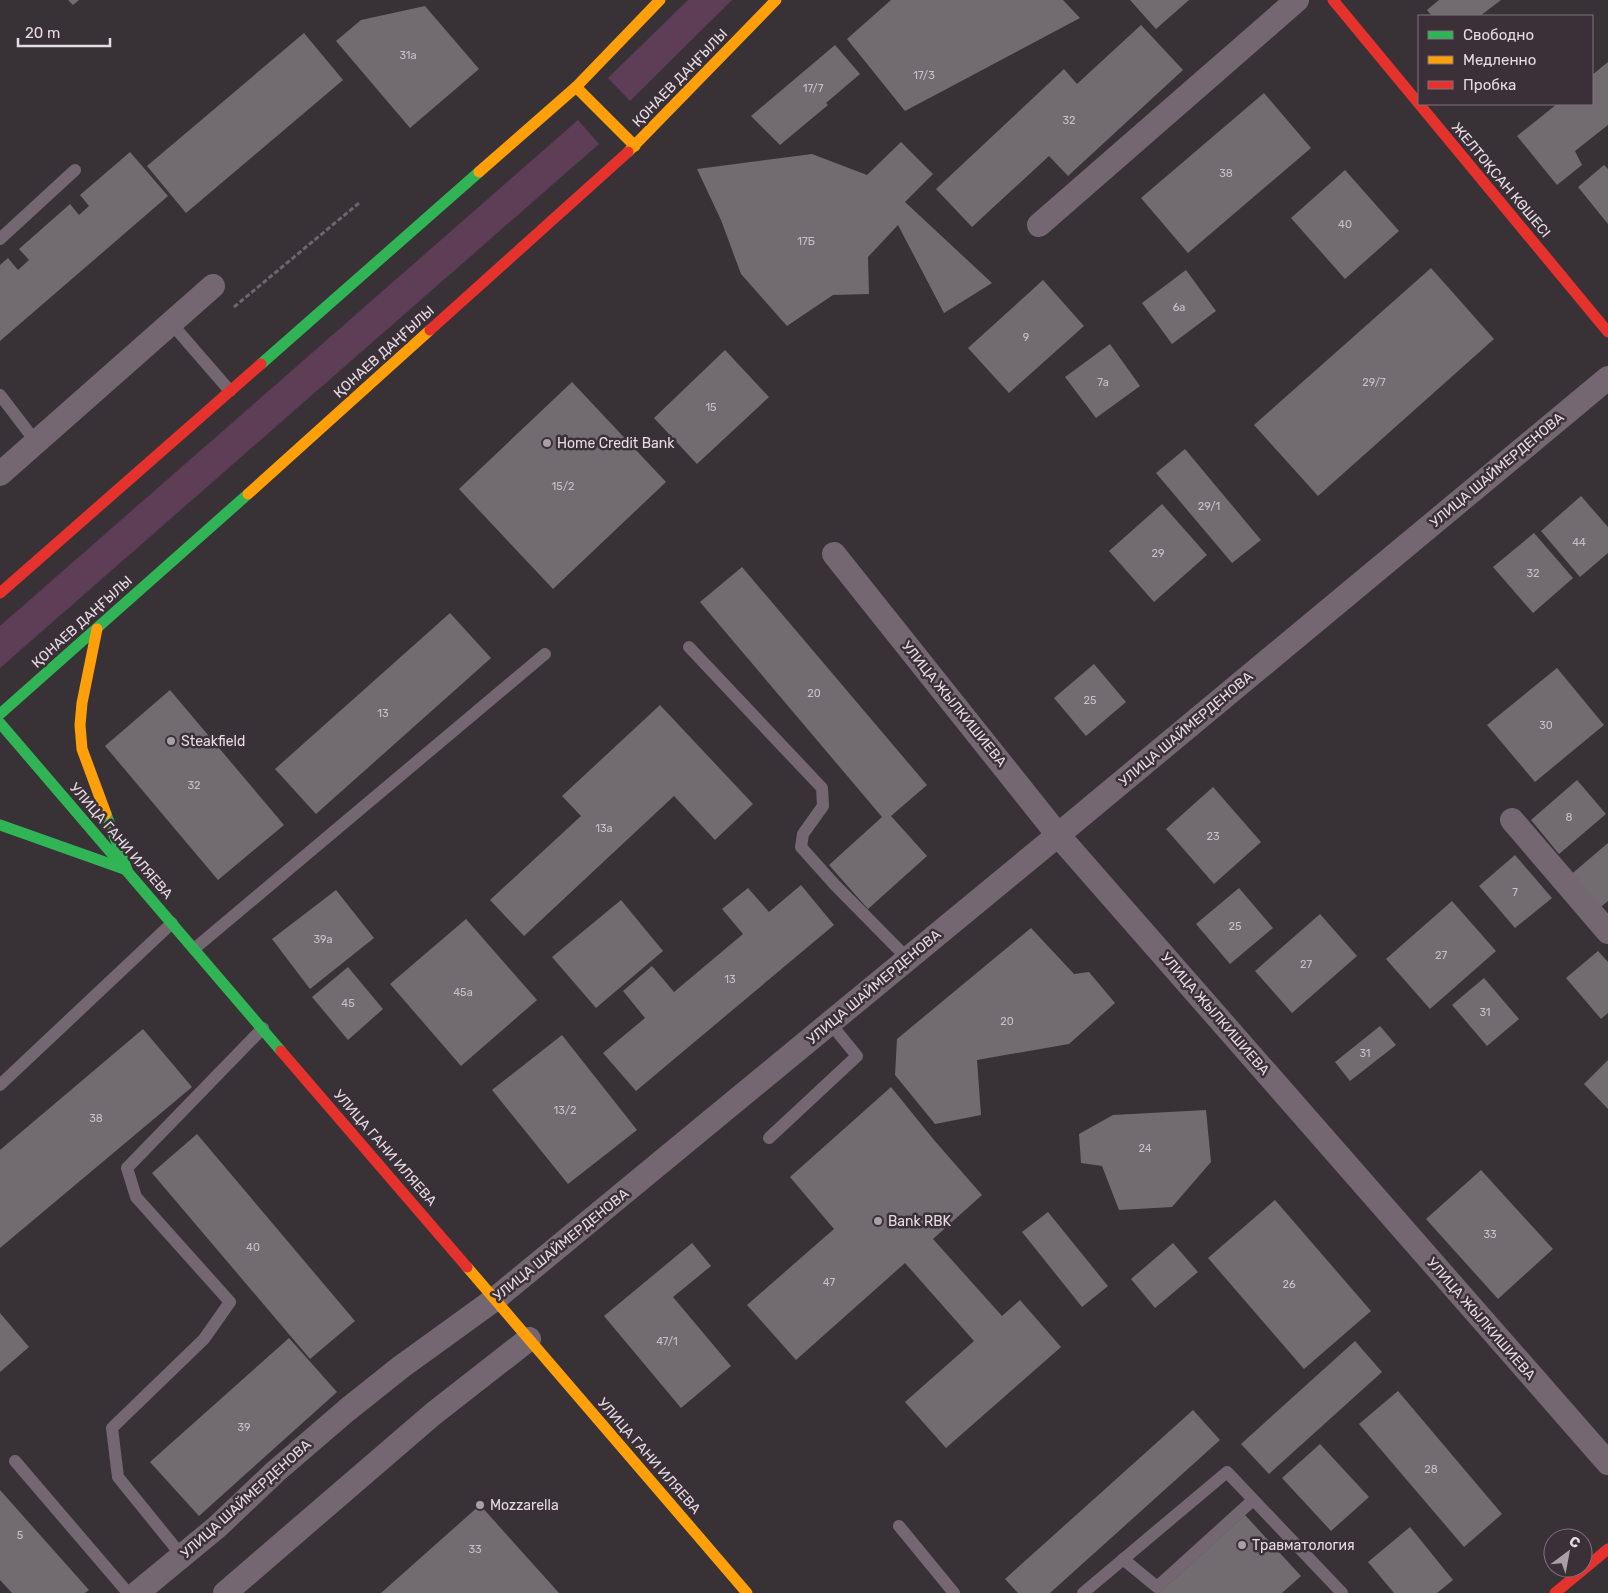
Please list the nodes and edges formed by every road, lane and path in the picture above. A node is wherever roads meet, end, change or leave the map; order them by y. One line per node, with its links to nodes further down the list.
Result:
1 (660, 0): 5 (main road)
2 (776, 0): 8 (main road, ҚОНАЕВ ДАҢҒЫЛЫ)
3 (1297, 0): 10 (street)
4 (1333, 0): 6 (main road, ЖЕЛТОҚСАН КӨШЕСІ)
5 (576, 87): 8 (main road); 16 (main road)
6 (1418, 103)
7 (1420, 105): 14 (main road, ЖЕЛТОҚСАН КӨШЕСІ)
8 (635, 146): 22 (main road, ҚОНАЕВ ДАҢҒЫЛЫ)
9 (75, 170): 11 (lane)
10 (1039, 225)
11 (0, 239)
12 (213, 286): 13 (street)
13 (171, 323): 16 (lane); 18 (street)
14 (1608, 332)
15 (1608, 378): 29 (street, УЛИЦА ШАЙМЕРДЕНОВА)
16 (230, 391): 21 (main road)
17 (0, 395): 18 (lane)
18 (36, 442): 19 (street)
19 (0, 474)
20 (834, 554): 29 (street, УЛИЦА ЖЫЛКИШИЕВА)
21 (0, 593)
22 (97, 629): 25 (main road, ҚОНАЕВ ДАҢҒЫЛЫ); 30 (main road)
23 (689, 647): 34 (lane)
24 (546, 654): 33 (lane)
25 (0, 714)
26 (0, 723): 30 (main road, УЛИЦА ГАНИ ИЛЯЕВА)
27 (1512, 820): 32 (street)
28 (0, 824): 30 (main road)
29 (1058, 835): 34 (street, УЛИЦА ШАЙМЕРДЕНОВА); 42 (street, УЛИЦА ЖЫЛКИШИЕВА)
30 (127, 870): 31 (main road, УЛИЦА ГАНИ ИЛЯЕВА)
31 (172, 923): 33 (main road, УЛИЦА ГАНИ ИЛЯЕВА); 37 (lane)
32 (1608, 932)
33 (194, 949): 36 (main road, УЛИЦА ГАНИ ИЛЯЕВА)
34 (908, 959): 35 (street, УЛИЦА ШАЙМЕРДЕНОВА)
35 (830, 1023): 38 (lane); 39 (street, УЛИЦА ШАЙМЕРДЕНОВА)
36 (262, 1028): 39 (main road, УЛИЦА ГАНИ ИЛЯЕВА); 46 (lane)
37 (0, 1085)
38 (768, 1138)
39 (495, 1299): 40 (main road, УЛИЦА ГАНИ ИЛЯЕВА); 46 (street, УЛИЦА ШАЙМЕРДЕНОВА)
40 (529, 1340): 50 (street); 51 (main road, УЛИЦА ГАНИ ИЛЯЕВА)
41 (15, 1461): 48 (lane)
42 (1608, 1463)
43 (1253, 1500): 47 (lane); 47 (lane); 54 (lane)
44 (899, 1526): 52 (lane)
45 (1608, 1550): 55 (main road)
46 (182, 1556): 49 (street, УЛИЦА ШАЙМЕРДЕНОВА)
47 (1123, 1559): 53 (lane)
48 (128, 1593)
49 (137, 1593)
50 (225, 1593)
51 (747, 1593)
52 (954, 1593)
53 (1083, 1593)
54 (1342, 1593)
55 (1555, 1593)

